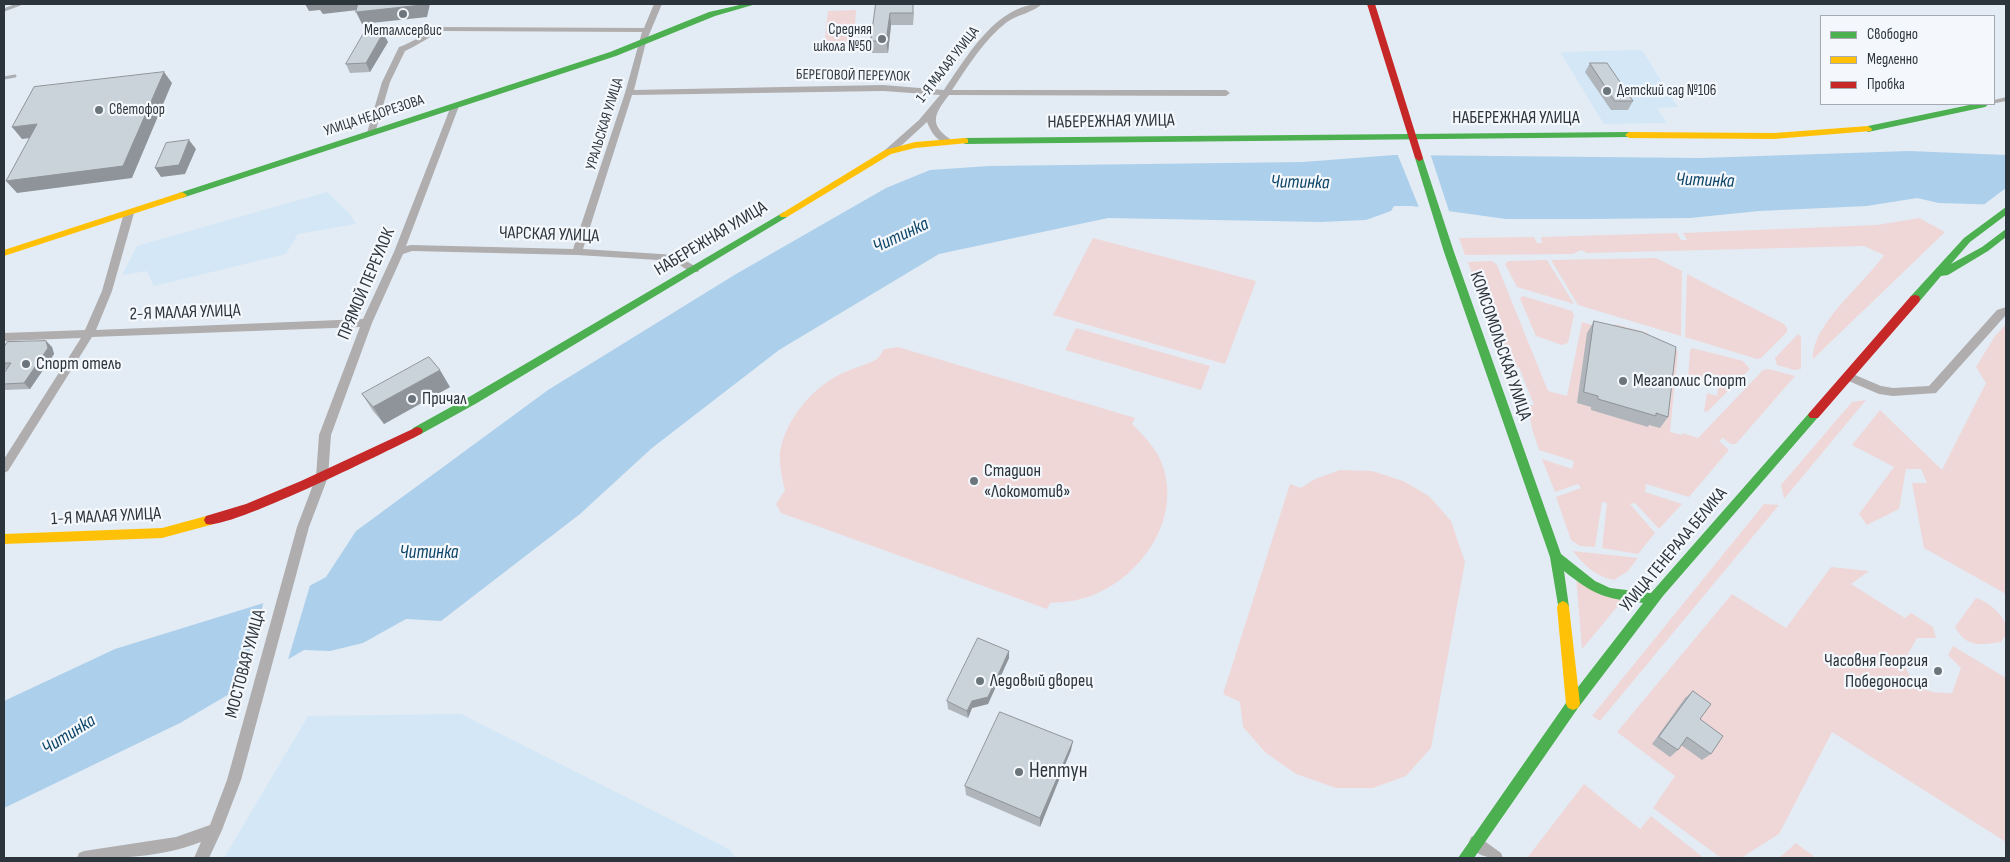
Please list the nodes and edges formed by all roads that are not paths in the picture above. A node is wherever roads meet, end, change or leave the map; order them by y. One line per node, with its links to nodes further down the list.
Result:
1 (658, 4): 5 (street, УРАЛЬСКАЯ УЛИЦА)
2 (752, 4): 6 (street, УЛИЦА НЕДОРЕЗОВА)
3 (1038, 4): 7 (street, 1-Я МАЛАЯ УЛИЦА)
4 (1371, 4): 15 (street, КОМСОМОЛЬСКАЯ УЛИЦА)
5 (647, 30): 6 (street, УРАЛЬСКАЯ УЛИЦА); 13 (street)
6 (642, 42): 8 (street, УРАЛЬСКАЯ УЛИЦА); 11 (street, УЛИЦА НЕДОРЕЗОВА)
7 (946, 91): 8 (street, БЕРЕГОВОЙ ПЕРЕУЛОК); 9 (street, БЕРЕГОВОЙ ПЕРЕУЛОК); 12 (street, 1-Я МАЛАЯ УЛИЦА)
8 (629, 93): 21 (street, УРАЛЬСКАЯ УЛИЦА)
9 (1226, 93)
10 (1980, 105): 15 (street, НАБЕРЕЖНАЯ УЛИЦА)
11 (454, 106): 13 (street, УЛИЦА НЕДОРЕЗОВА); 20 (street, ПРЯМОЙ ПЕРЕУЛОК)
12 (933, 110): 14 (street); 16 (street, 1-Я МАЛАЯ УЛИЦА)
13 (371, 133): 18 (street, УЛИЦА НЕДОРЕЗОВА)
14 (947, 141): 15 (street, НАБЕРЕЖНАЯ УЛИЦА); 16 (street, НАБЕРЕЖНАЯ УЛИЦА)
15 (1414, 141): 33 (street, КОМСОМОЛЬСКАЯ УЛИЦА)
16 (888, 152): 23 (street, НАБЕРЕЖНАЯ УЛИЦА)
17 (2006, 210): 24 (street, УЛИЦА ГЕНЕРАЛА БЕЛИКА)
18 (129, 213): 22 (street, УЛИЦА НЕДОРЕЗОВА); 27 (street)
19 (2006, 232): 24 (street, УЛИЦА ГЕНЕРАЛА БЕЛИКА)
20 (399, 252): 21 (street, ЧАРСКАЯ УЛИЦА); 26 (street, ПРЯМОЙ ПЕРЕУЛОК)
21 (577, 252): 23 (street, ЧАРСКАЯ УЛИЦА)
22 (4, 253)
23 (694, 270): 31 (street, НАБЕРЕЖНАЯ УЛИЦА)
24 (1932, 281): 29 (street, УЛИЦА ГЕНЕРАЛА БЕЛИКА)
25 (2006, 311): 29 (street)
26 (367, 323): 27 (street, 2-Я МАЛАЯ УЛИЦА); 31 (street, ПРЯМОЙ ПЕРЕУЛОК)
27 (89, 334): 28 (street, 2-Я МАЛАЯ УЛИЦА); 30 (street)
28 (4, 338)
29 (1848, 376): 34 (street, УЛИЦА ГЕНЕРАЛА БЕЛИКА)
30 (4, 468)
31 (322, 478): 32 (street, 1-Я МАЛАЯ УЛИЦА); 36 (street, МОСТОВАЯ УЛИЦА)
32 (4, 539)
33 (1556, 557): 34 (street); 35 (street, КОМСОМОЛЬСКАЯ УЛИЦА)
34 (1654, 599): 35 (street, УЛИЦА ГЕНЕРАЛА БЕЛИКА)
35 (1573, 704): 37 (street, УЛИЦА ГЕНЕРАЛА БЕЛИКА)
36 (216, 830): 38 (street); 39 (street, МОСТОВАЯ УЛИЦА)
37 (1476, 842): 40 (street, УЛИЦА ГЕНЕРАЛА БЕЛИКА); 41 (street)
38 (84, 858)
39 (201, 858)
40 (1465, 858)
41 (1496, 858)

